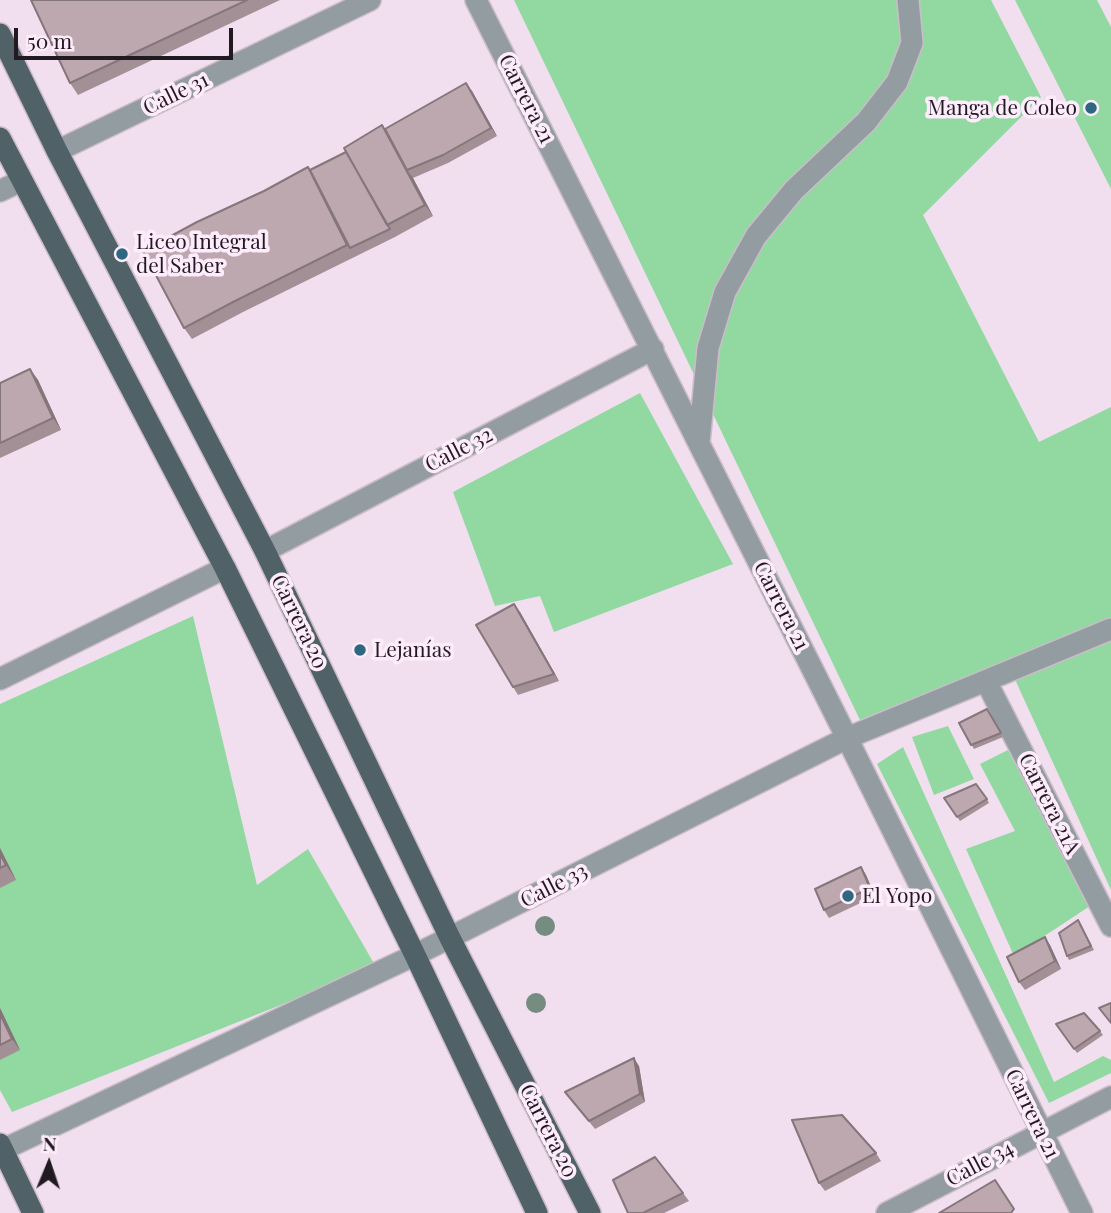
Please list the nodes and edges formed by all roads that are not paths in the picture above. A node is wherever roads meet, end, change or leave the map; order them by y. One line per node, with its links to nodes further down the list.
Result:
1 (370, 0): 6 (street, Calle 31)
2 (476, 0): 9 (street, Carrera 21)
3 (908, 0): 10 (street)
4 (0, 34): 6 (main road, Carrera 20)
5 (0, 138): 7 (main road, Carrera 20)
6 (57, 151): 11 (main road, Carrera 20)
7 (21, 181): 8 (street); 12 (main road, Carrera 20)
8 (0, 191)
9 (653, 349): 10 (street, Carrera 21); 11 (street, Calle 32)
10 (699, 444): 16 (street, Carrera 21)
11 (265, 551): 18 (main road, Carrera 20)
12 (225, 568): 14 (street); 19 (main road, Carrera 20)
13 (1111, 629): 15 (street, Calle 33)
14 (0, 679)
15 (986, 681): 16 (street, Calle 33); 17 (street, Carrera 21A)
16 (847, 738): 18 (street, Calle 33); 21 (street, Carrera 21)
17 (1111, 926)
18 (450, 938): 19 (street, Calle 33); 25 (main road, Carrera 20)
19 (415, 956): 22 (street, Calle 33); 24 (main road, Carrera 20)
20 (1111, 1097): 21 (street, Calle 34)
21 (1041, 1132): 26 (street, Calle 34); 27 (street, Carrera 21)
22 (1, 1148): 23 (main road)
23 (33, 1213)
24 (537, 1213)
25 (590, 1213)
26 (887, 1213)
27 (1082, 1213)

